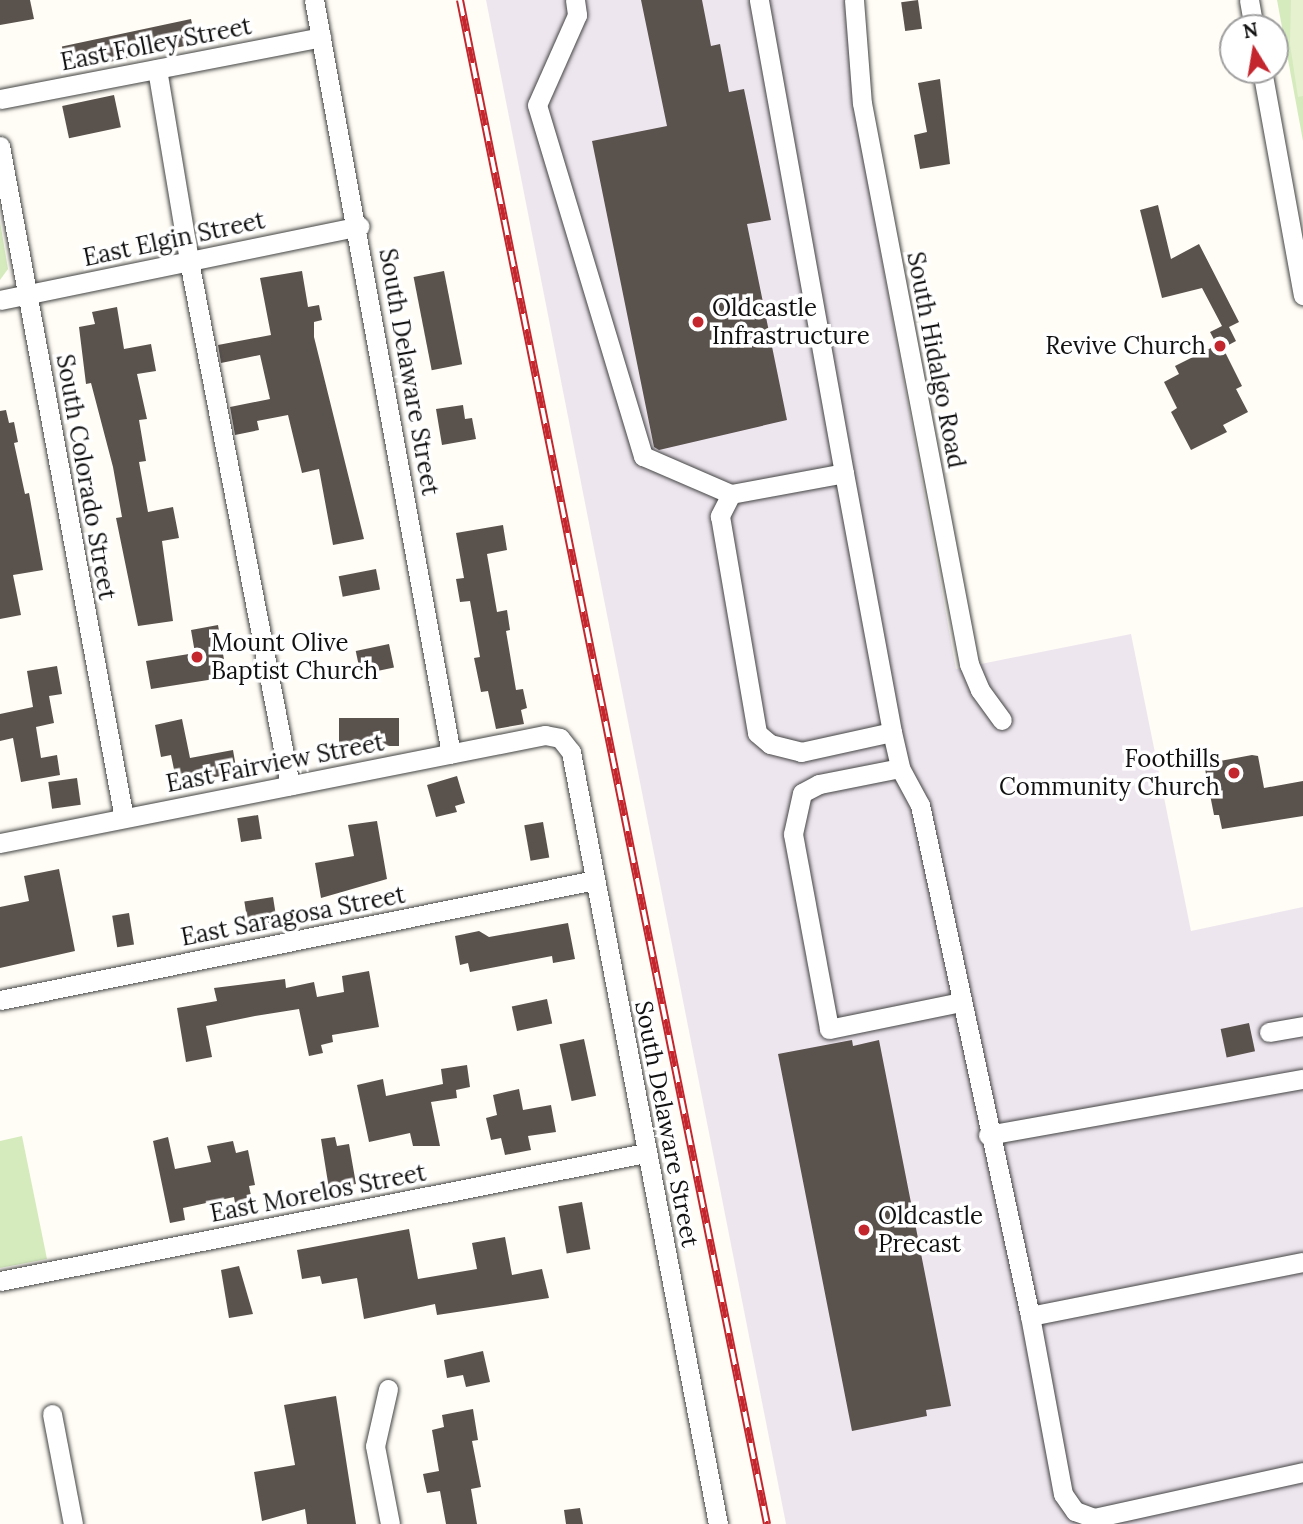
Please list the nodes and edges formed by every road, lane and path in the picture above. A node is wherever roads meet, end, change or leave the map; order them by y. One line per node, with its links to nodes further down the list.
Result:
1 (314, 0): 5 (street, South Delaware Street)
2 (575, 0): 16 (street)
3 (759, 0): 15 (street)
4 (855, 0): 17 (street, South Hidalgo Road)
5 (321, 37): 6 (street, East Folley Street); 10 (street, South Delaware Street)
6 (157, 69): 8 (street, East Folley Street); 11 (street)
7 (1265, 84): 13 (street)
8 (0, 99)
9 (0, 146): 12 (street, South Colorado Street)
10 (359, 226): 11 (street, East Elgin Street); 20 (street, South Delaware Street)
11 (189, 261): 12 (street, East Elgin Street); 22 (street)
12 (27, 294): 14 (street, East Elgin Street); 23 (street, South Colorado Street)
13 (1303, 295)
14 (0, 300)
15 (844, 473): 16 (street); 18 (street)
16 (731, 494): 18 (street)
17 (1002, 720)
18 (892, 732): 21 (street)
19 (560, 738): 20 (street, East Fairview Street); 25 (street, South Delaware Street)
20 (451, 754): 22 (street, East Fairview Street)
21 (900, 768): 27 (street); 27 (street)
22 (290, 785): 23 (street, East Fairview Street)
23 (124, 818): 24 (street, East Fairview Street)
24 (0, 843)
25 (595, 880): 26 (street, East Saragosa Street); 32 (street, South Delaware Street)
26 (0, 1000)
27 (961, 1002): 31 (street)
28 (1303, 1026): 29 (street)
29 (1269, 1032)
30 (1303, 1079): 31 (street)
31 (988, 1135): 35 (street)
32 (645, 1153): 34 (street, East Morelos Street); 41 (street, South Delaware Street)
33 (1303, 1262): 35 (street)
34 (0, 1281)
35 (1030, 1316): 38 (street)
36 (388, 1389): 40 (street)
37 (52, 1414): 39 (street)
38 (1303, 1472)
39 (73, 1524)
40 (390, 1524)
41 (718, 1524)

